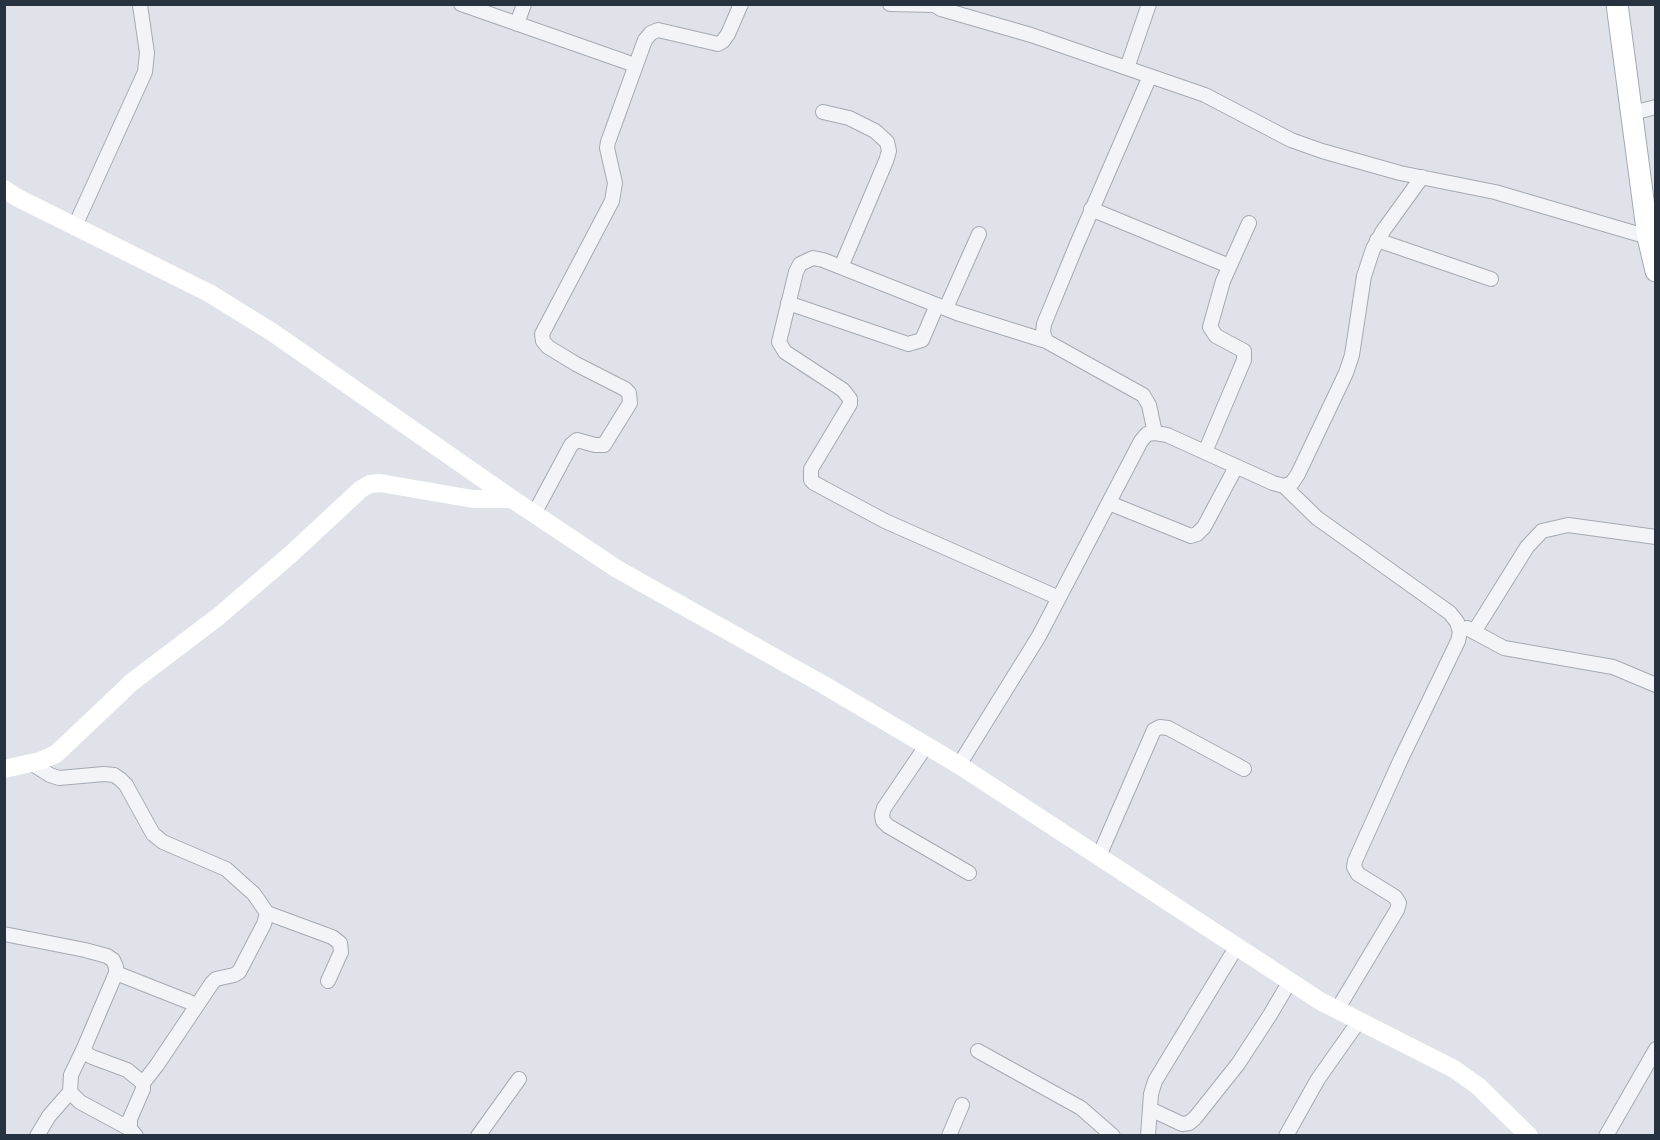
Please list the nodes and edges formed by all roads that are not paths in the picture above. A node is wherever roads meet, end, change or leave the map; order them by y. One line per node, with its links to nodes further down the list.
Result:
1 (461, 4): 9 (street)
2 (524, 4): 9 (street)
3 (741, 4): 10 (street)
4 (890, 4): 8 (street)
5 (1149, 4): 11 (street)
6 (1617, 4): 15 (main road)
7 (140, 5): 20 (street)
8 (934, 5): 11 (street)
9 (518, 24): 10 (street)
10 (635, 65): 37 (street)
11 (1127, 68): 12 (street)
12 (1150, 76): 16 (street); 18 (street)
13 (1656, 107): 15 (street)
14 (823, 112): 24 (street)
15 (1632, 113): 22 (main road)
16 (1422, 177): 22 (street); 23 (street)
17 (4, 189): 20 (street)
18 (1091, 209): 25 (street); 30 (street)
19 (1249, 223): 25 (street)
20 (75, 226): 35 (street)
21 (979, 234): 29 (street)
22 (1648, 237): 26 (main road)
23 (1377, 240): 27 (street); 34 (street)
24 (841, 267): 28 (street); 29 (street)
25 (1229, 267): 32 (street)
26 (1656, 271)
27 (1491, 279)
28 (788, 303): 29 (street); 39 (street)
29 (941, 307): 30 (street)
30 (1046, 341): 31 (street)
31 (1155, 432): 32 (street); 36 (street)
32 (1204, 452): 33 (street)
33 (1236, 467): 34 (street); 36 (street)
34 (1284, 486): 40 (street)
35 (512, 499): 37 (street); 44 (street)
36 (1109, 503): 39 (street)
37 (534, 514): 43 (street)
38 (1656, 537): 41 (street)
39 (1059, 598): 45 (street)
40 (1458, 622): 41 (street); 57 (street)
41 (1474, 632): 42 (street)
42 (1656, 685)
43 (926, 746): 45 (street); 49 (street)
44 (31, 764): 46 (street); 50 (street)
45 (959, 765): 48 (street)
46 (4, 769)
47 (1244, 769): 48 (street)
48 (1099, 856): 52 (street)
49 (969, 873)
50 (267, 913): 54 (street); 56 (street)
51 (4, 934): 53 (street)
52 (1237, 946): 55 (street); 66 (street)
53 (116, 973): 56 (street); 59 (street)
54 (328, 981)
55 (1290, 981): 57 (street); 67 (street)
56 (197, 1005): 63 (street)
57 (1337, 1010): 58 (street)
58 (1359, 1021): 74 (street); 75 (street)
59 (84, 1048): 63 (street); 64 (street)
60 (978, 1051): 69 (street)
61 (1653, 1058): 76 (street)
62 (519, 1079): 71 (street)
63 (143, 1083): 68 (street)
64 (70, 1092): 68 (street); 70 (street)
65 (962, 1105): 72 (street)
66 (1150, 1108): 67 (street); 73 (street)
67 (1188, 1129)
68 (133, 1132)
69 (1105, 1133)
70 (37, 1136)
71 (478, 1136)
72 (949, 1136)
73 (1148, 1136)
74 (1286, 1136)
75 (1529, 1136)
76 (1606, 1136)

